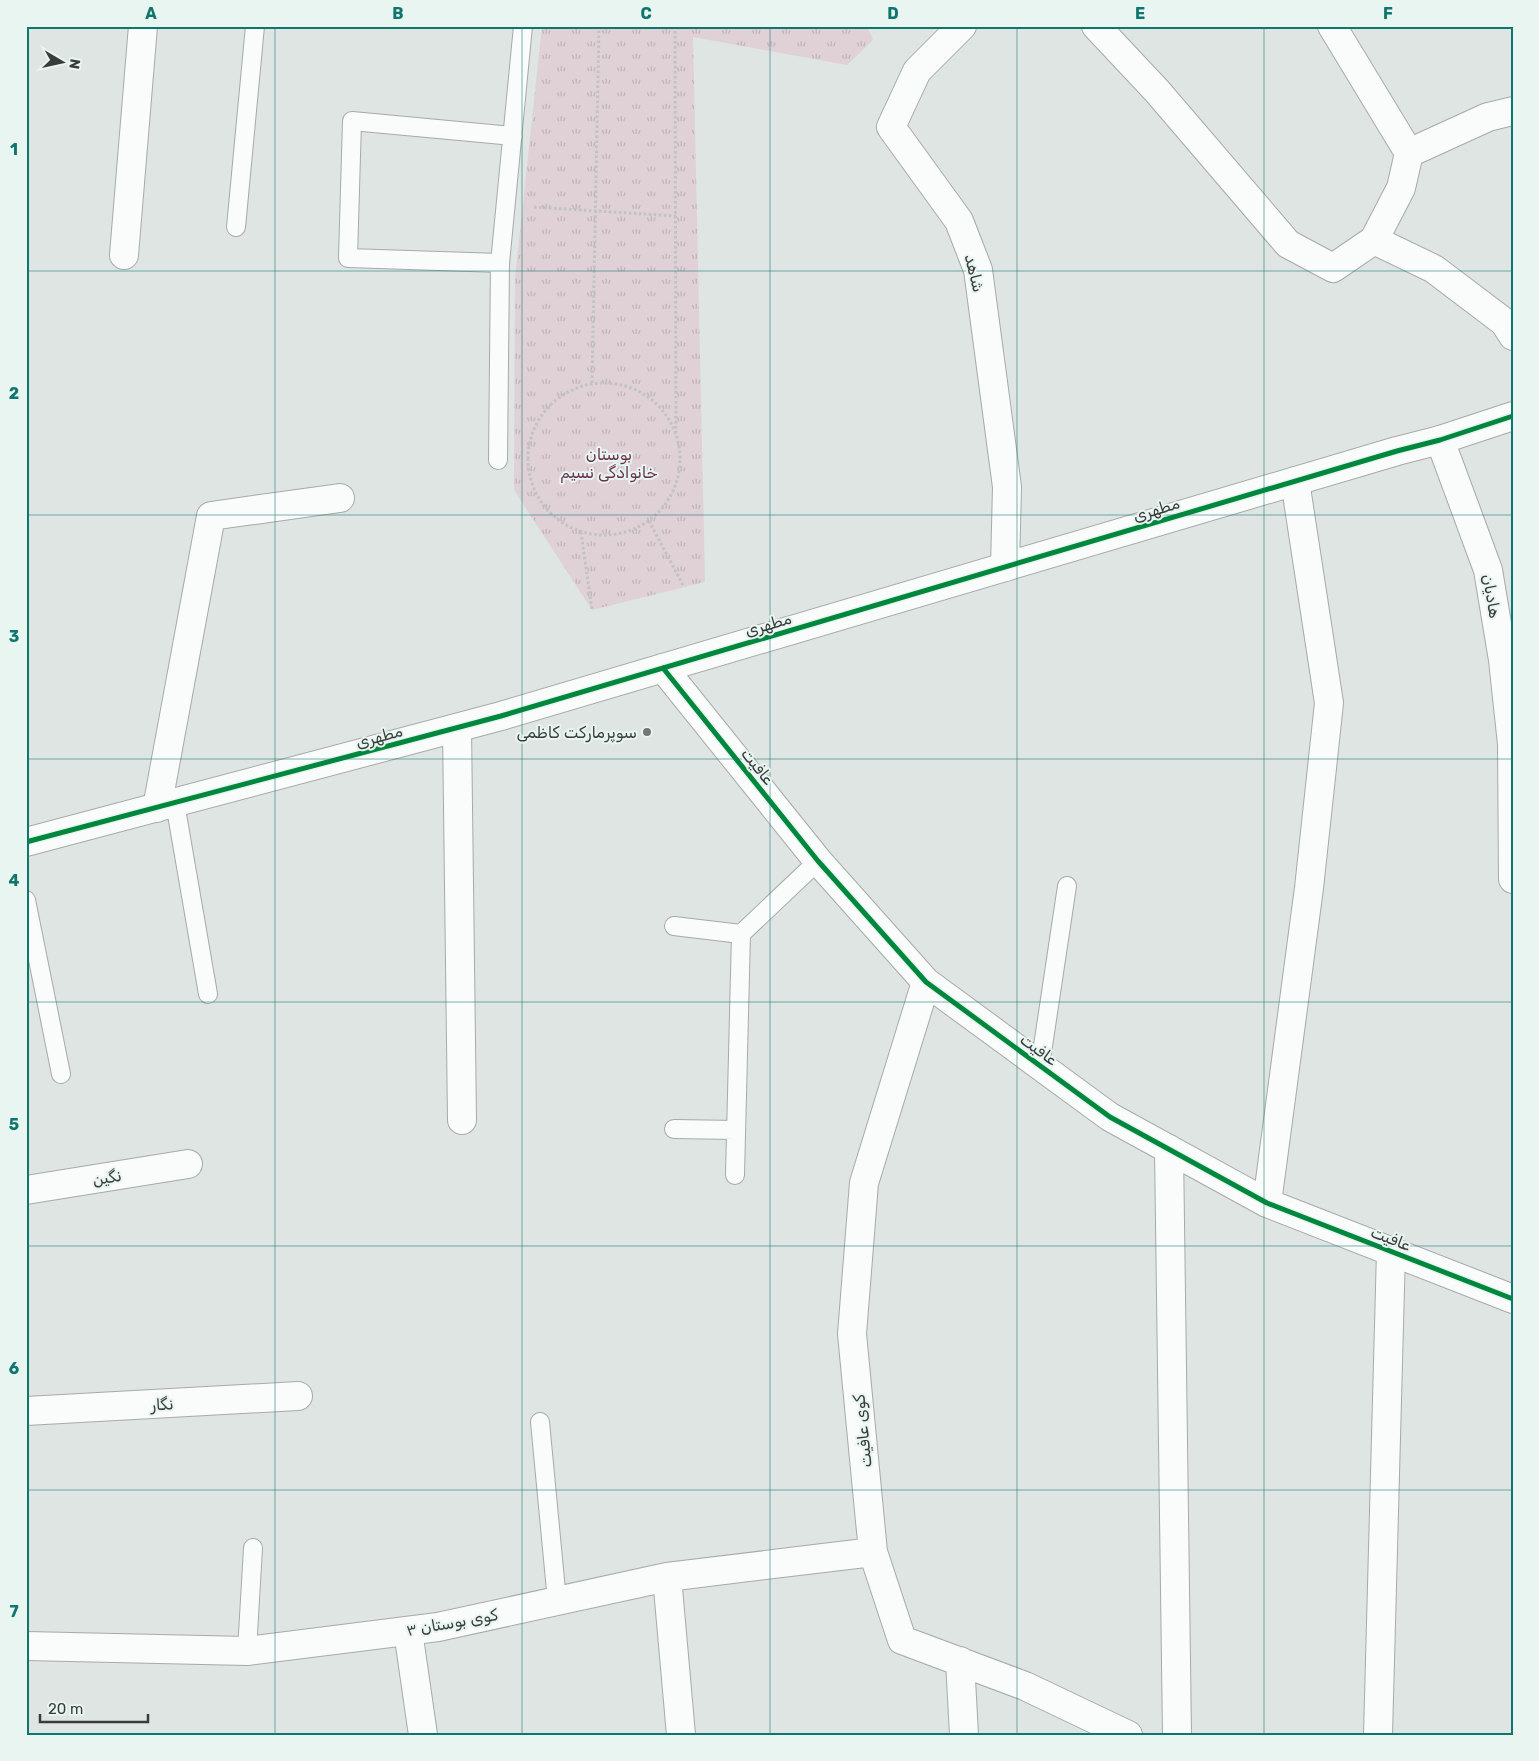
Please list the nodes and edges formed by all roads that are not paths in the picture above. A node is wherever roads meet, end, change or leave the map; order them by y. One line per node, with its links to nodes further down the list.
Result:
1 (143, 26): 12 (street)
2 (255, 26): 10 (lane)
3 (523, 26): 8 (lane)
4 (962, 26): 20 (street, شاهد)
5 (1096, 26): 11 (street)
6 (1332, 26): 9 (street)
7 (1513, 111): 9 (street)
8 (512, 136): 13 (lane); 13 (lane)
9 (1409, 153): 11 (street)
10 (236, 227)
11 (1374, 240): 14 (street)
12 (124, 255)
13 (500, 263): 17 (lane)
14 (1513, 336)
15 (1513, 416): 16 (street, مطهری)
16 (1440, 440): 18 (street, مطهری); 24 (street, هادیان)
17 (498, 460)
18 (1295, 481): 20 (street, مطهری); 43 (street)
19 (340, 498): 23 (street)
20 (1005, 567): 21 (street, مطهری)
21 (663, 668): 22 (street, مطهری); 26 (street, عافیت)
22 (457, 728): 23 (street, مطهری); 36 (street)
23 (166, 805): 25 (street, مطهری); 33 (lane)
24 (1512, 830): 27 (street, هادیان)
25 (26, 842)
26 (818, 861): 31 (lane); 32 (street, عافیت)
27 (1513, 879)
28 (1067, 886): 34 (lane)
29 (26, 900): 35 (lane)
30 (674, 926): 31 (lane)
31 (741, 934): 38 (lane)
32 (926, 982): 34 (street, عافیت); 50 (street, کوی عافیت)
33 (208, 994)
34 (1040, 1066): 39 (street, عافیت)
35 (61, 1074)
36 (462, 1120)
37 (674, 1129): 38 (lane)
38 (736, 1130): 41 (lane)
39 (1169, 1149): 43 (street, عافیت); 61 (street)
40 (188, 1164): 42 (street, نگین)
41 (734, 1175)
42 (26, 1190)
43 (1267, 1203): 44 (street, عافیت)
44 (1391, 1252): 45 (street, عافیت); 62 (street)
45 (1513, 1299)
46 (298, 1396): 47 (street, نگار)
47 (26, 1411)
48 (540, 1422): 52 (lane)
49 (253, 1548): 55 (lane)
50 (874, 1552): 51 (street, کوی بوستان ۳); 56 (street, کوی عافیت)
51 (667, 1577): 52 (street, کوی بوستان ۳); 58 (street)
52 (557, 1601): 53 (street, کوی بوستان ۳)
53 (408, 1631): 55 (street, کوی بوستان ۳); 57 (street)
54 (26, 1646): 55 (street, کوی بوستان ۳)
55 (247, 1651)
56 (960, 1661): 59 (street); 60 (street, کوی عافیت)
57 (423, 1735)
58 (681, 1735)
59 (964, 1735)
60 (1128, 1735)
61 (1177, 1735)
62 (1378, 1735)

